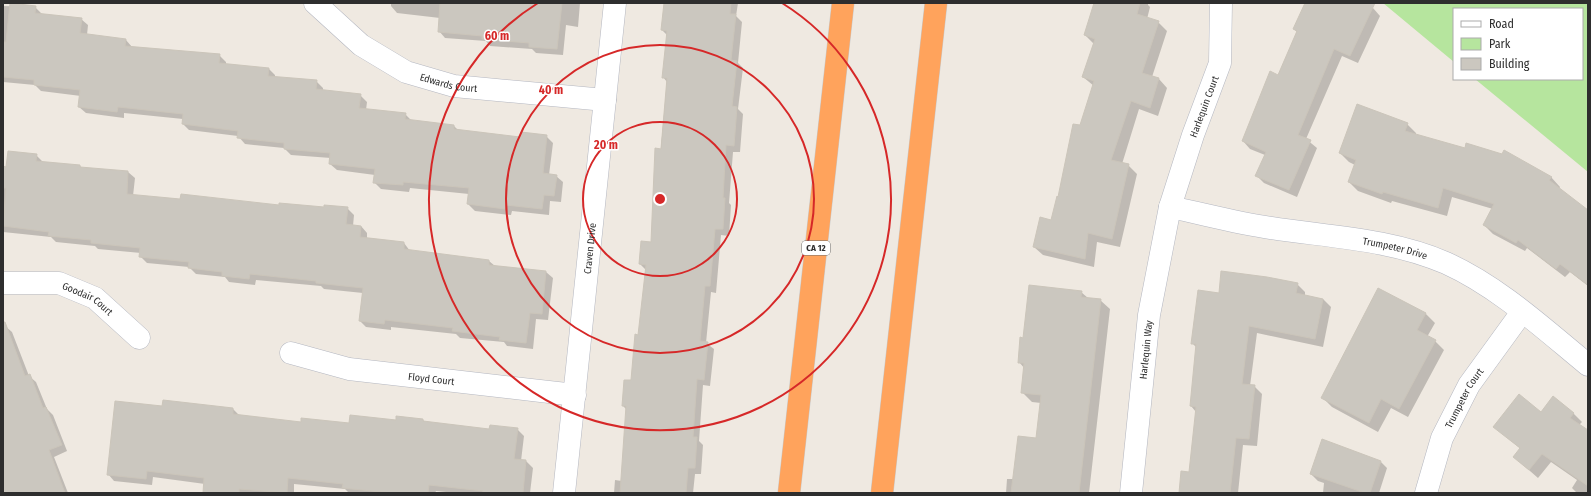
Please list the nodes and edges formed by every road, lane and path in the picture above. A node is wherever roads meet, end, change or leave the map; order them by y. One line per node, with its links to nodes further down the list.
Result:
1 (315, 3): 6 (street, Edwards Court)
2 (615, 3): 6 (street, Craven Drive)
3 (843, 3): 15 (highway, CA 12)
4 (936, 3): 16 (highway)
5 (1221, 3): 7 (street, Harlequin Court)
6 (605, 100): 13 (street, Craven Drive)
7 (1170, 207): 9 (street, Trumpeter Drive); 17 (street, Harlequin Way)
8 (3, 283): 10 (street, Goodair Court)
9 (1522, 312): 12 (street, Trumpeter Drive); 18 (street, Trumpeter Court)
10 (139, 338)
11 (291, 353): 13 (street, Floyd Court)
12 (1588, 365)
13 (575, 394): 14 (street, Craven Drive)
14 (564, 493)
15 (789, 493)
16 (882, 493)
17 (1131, 493)
18 (1426, 493)

